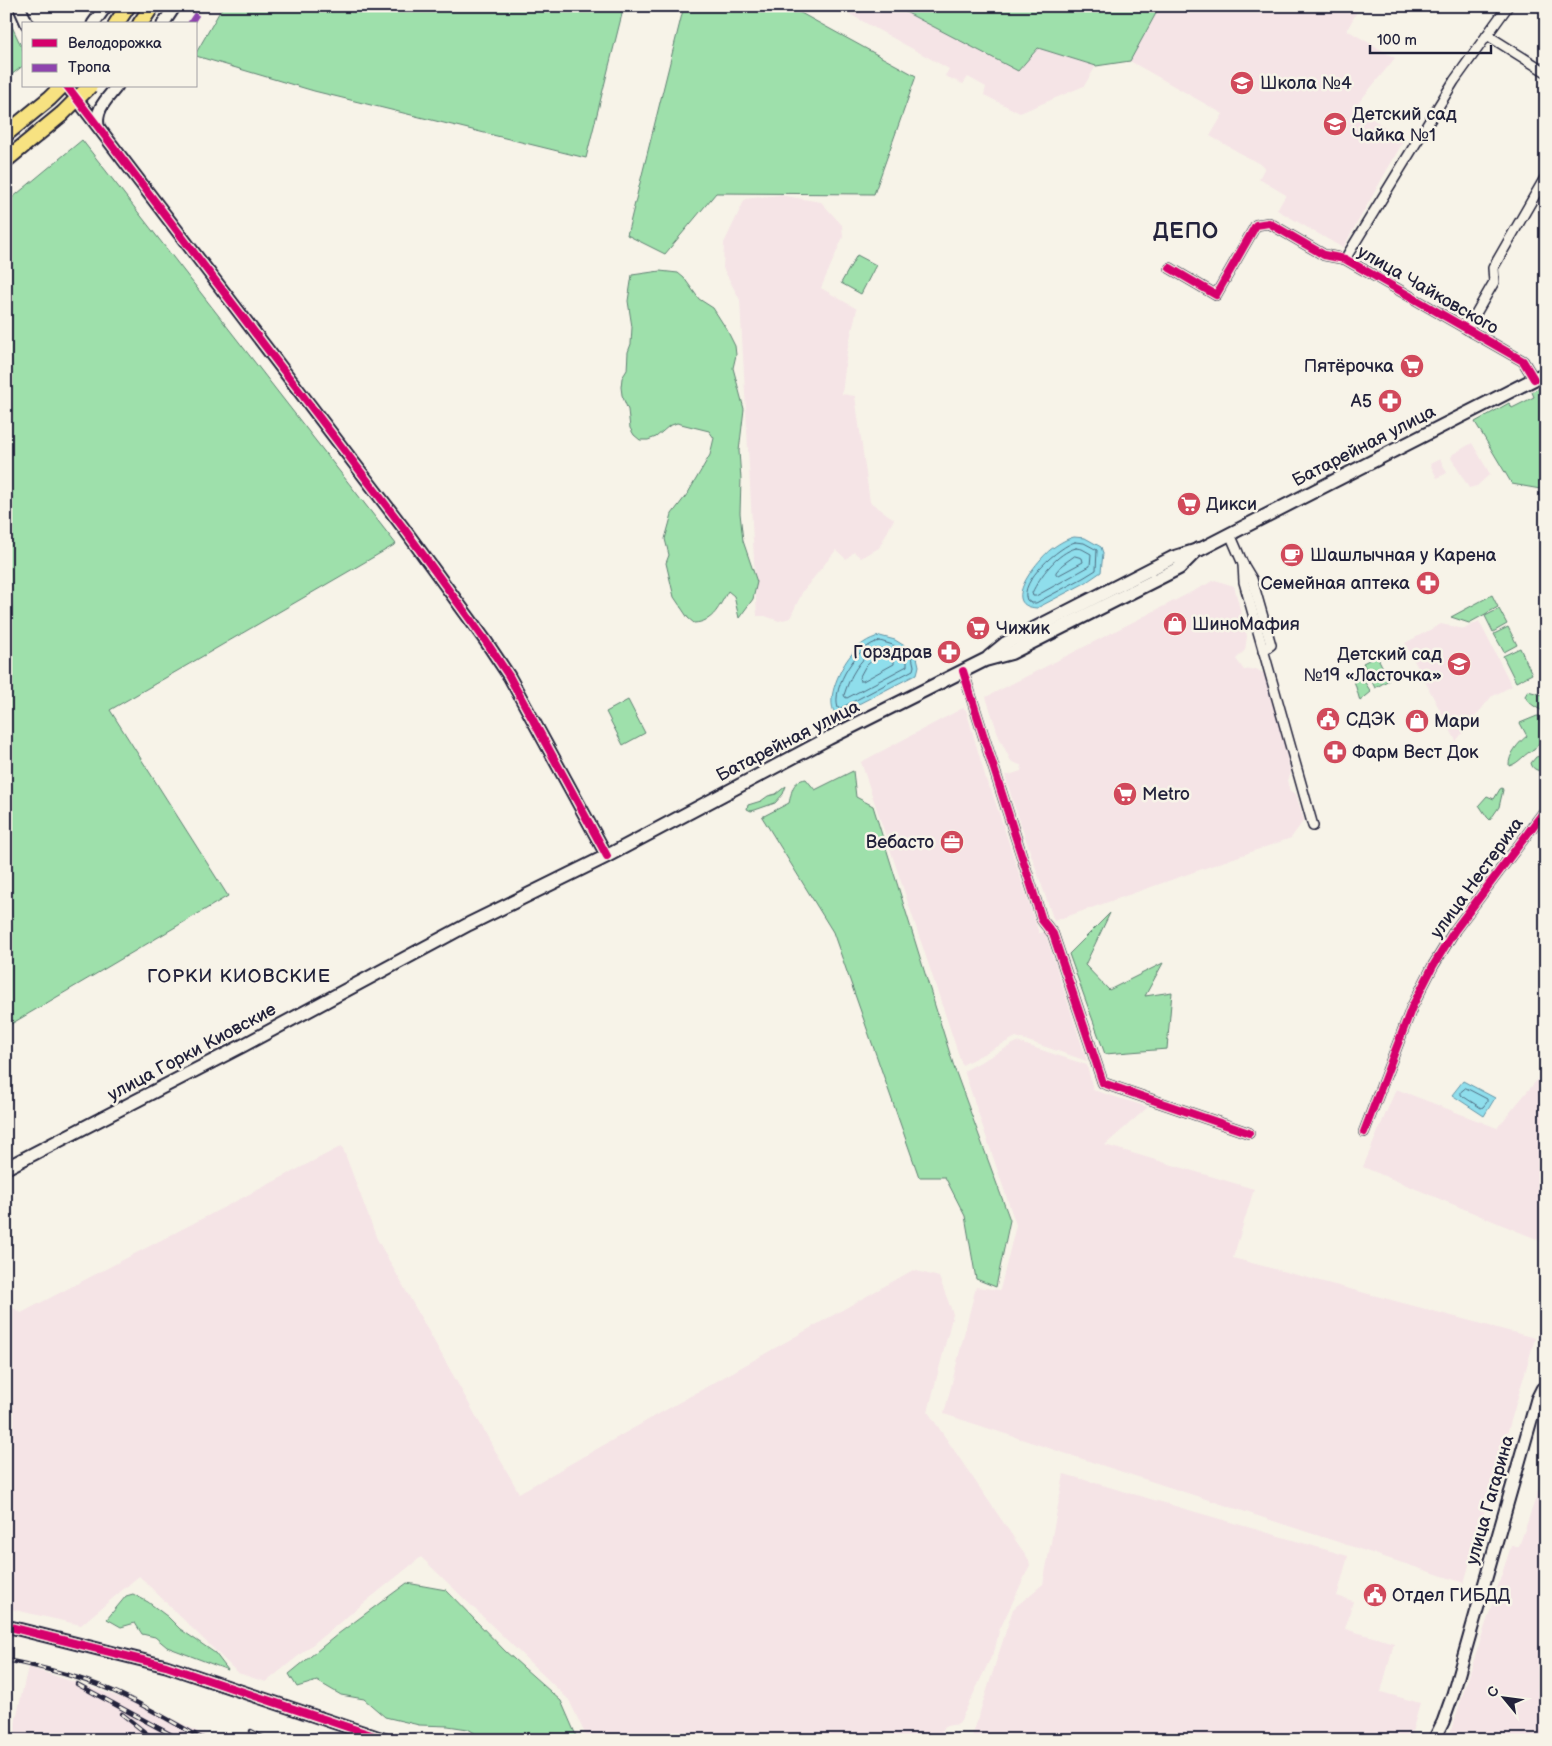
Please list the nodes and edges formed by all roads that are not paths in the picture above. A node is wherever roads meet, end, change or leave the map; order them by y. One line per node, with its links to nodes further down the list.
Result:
1 (19, 6): 7 (street)
2 (106, 6): 8 (street)
3 (128, 6): 9 (main road)
4 (152, 6): 10 (main road)
5 (176, 6): 11 (street)
6 (1508, 6): 12 (street)
7 (26, 22)
8 (94, 22)
9 (117, 22)
10 (141, 22)
11 (164, 22)
12 (1487, 35): 13 (street); 22 (street)
13 (1546, 72)
14 (60, 88): 19 (main road)
15 (69, 88): 18 (street)
16 (88, 88): 20 (main road, bridge)
17 (115, 88): 18 (street)
18 (98, 126): 32 (street)
19 (6, 134)
20 (6, 160)
21 (1546, 176): 24 (street)
22 (1346, 259): 23 (street, улица Чайковского); 24 (street, улица Чайковского)
23 (1170, 268)
24 (1467, 329): 25 (street, улица Чайковского)
25 (1540, 376): 26 (main road, Батарейная улица)
26 (1230, 534): 27 (street); 29 (main road, Батарейная улица)
27 (1243, 564): 28 (street); 28 (street)
28 (1263, 651): 31 (street)
29 (963, 671): 32 (main road, Батарейная улица); 34 (street)
30 (1546, 809): 33 (street, улица Нестериха)
31 (1313, 826)
32 (608, 856): 35 (main road, улица Горки Киовские)
33 (1364, 1132)
34 (1249, 1133)
35 (6, 1168)
36 (1546, 1386): 39 (street, улица Гагарина)
37 (6, 1626): 38 (street)
38 (386, 1740)
39 (1434, 1740)

